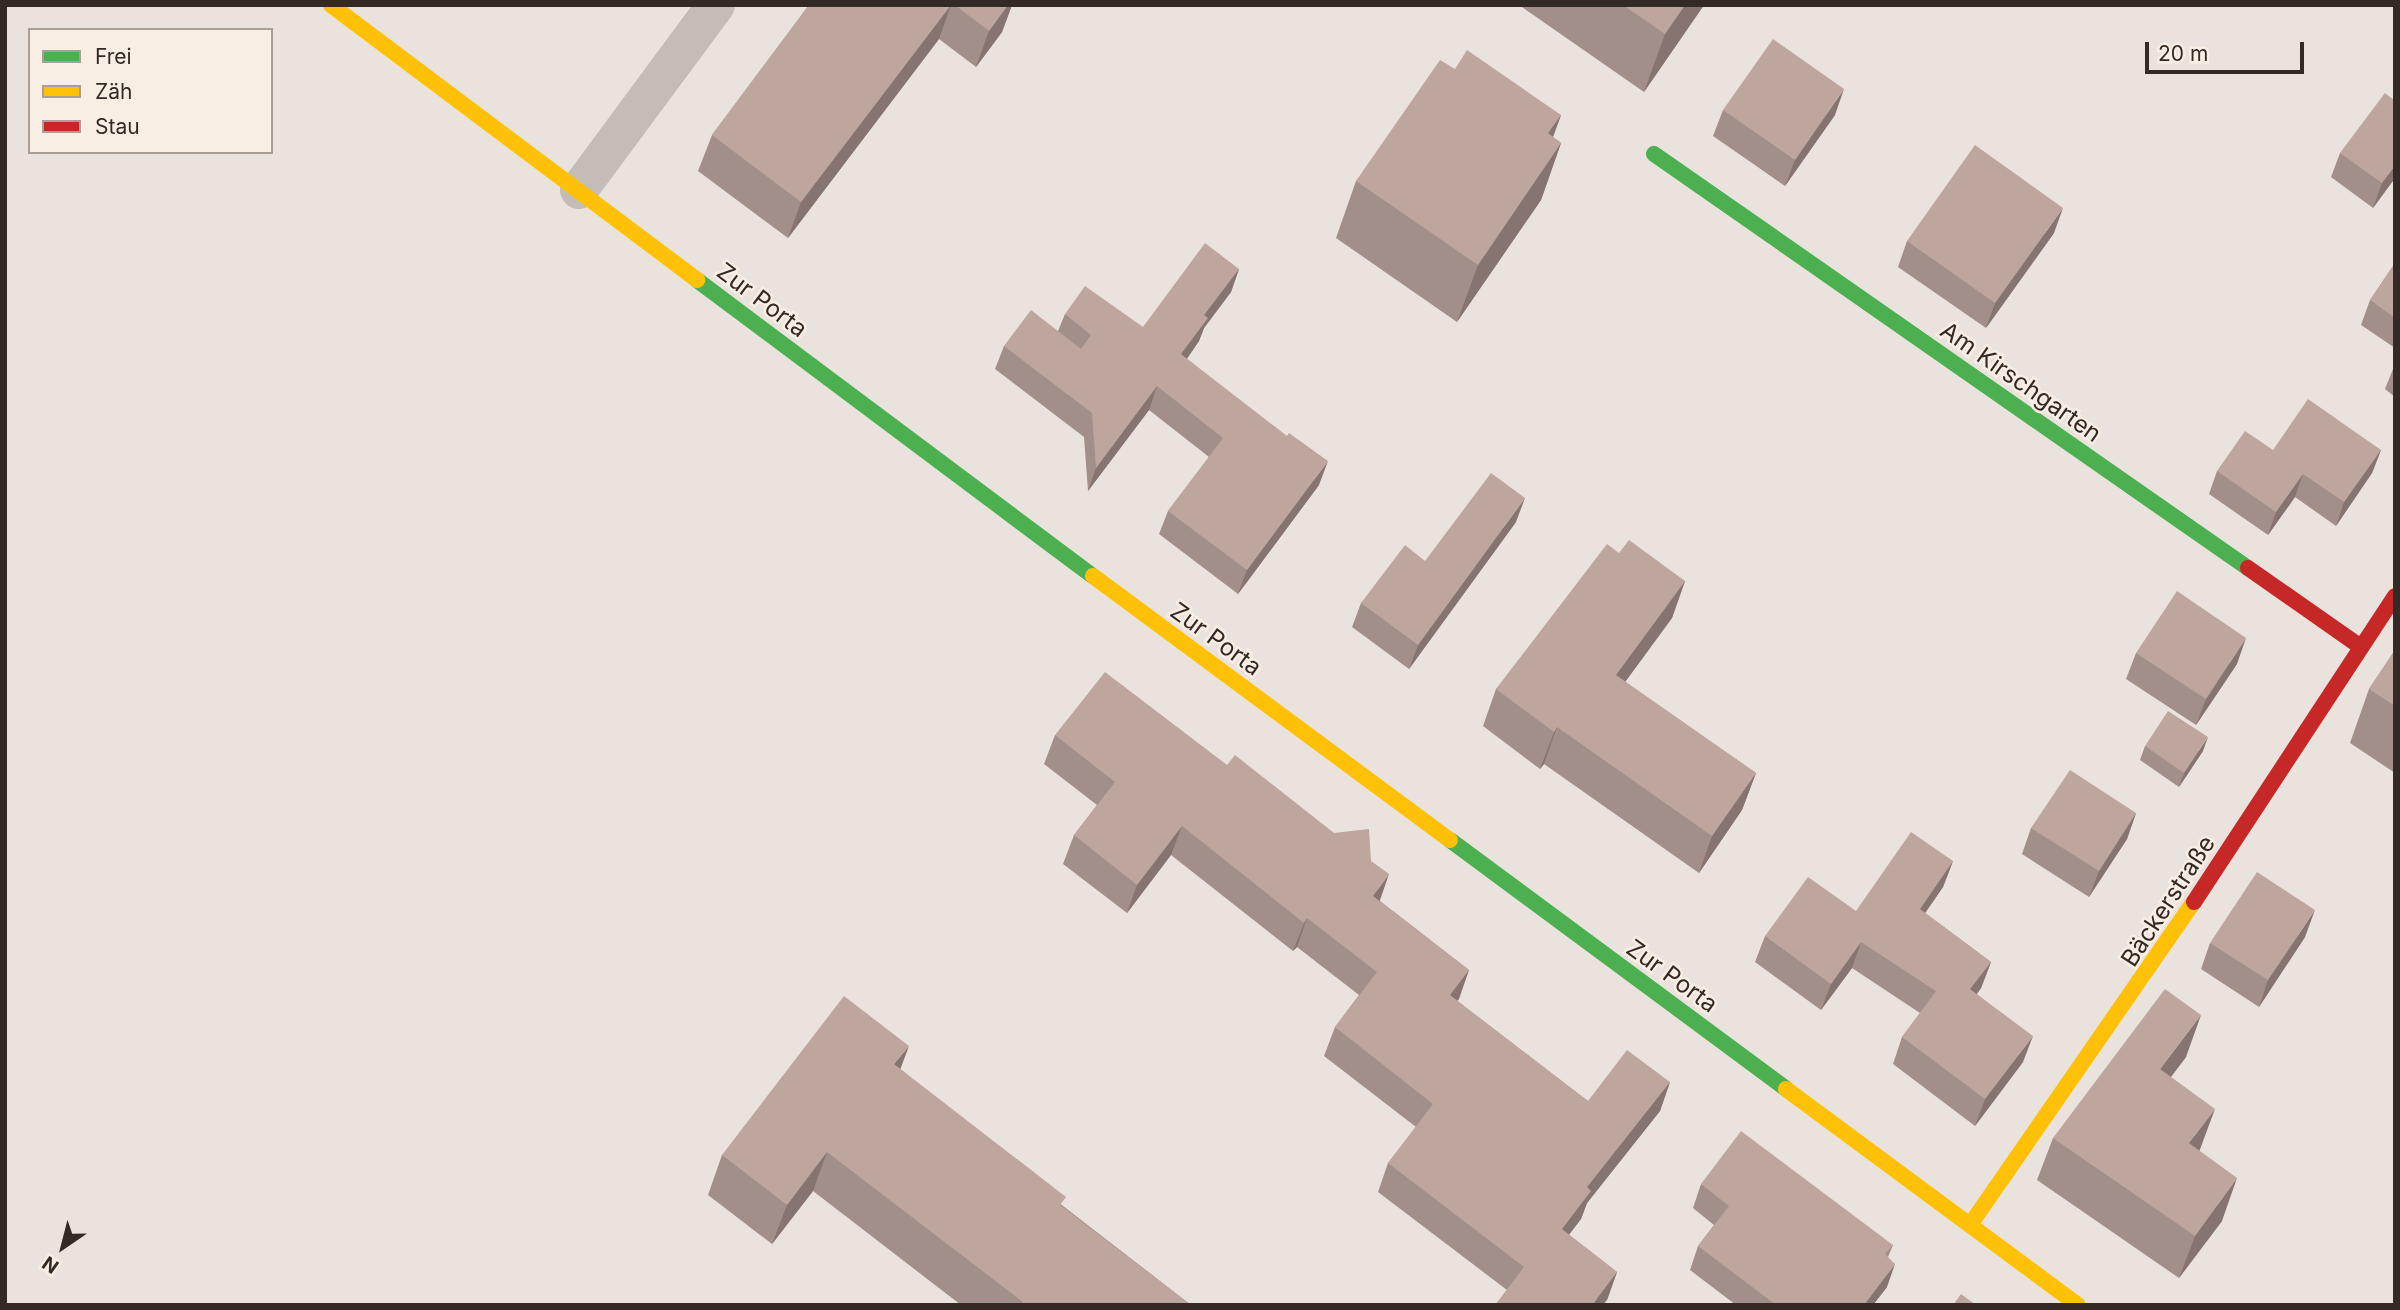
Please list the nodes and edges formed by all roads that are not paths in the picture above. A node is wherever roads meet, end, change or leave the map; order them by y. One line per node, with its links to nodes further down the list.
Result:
1 (331, 5): 4 (main road, Zur Porta)
2 (716, 5): 4 (street)
3 (1654, 154): 6 (main road, Am Kirschgarten)
4 (579, 190): 7 (main road, Zur Porta)
5 (2395, 596): 6 (main road, Bäckerstraße)
6 (2361, 647): 7 (main road, Bäckerstraße)
7 (1970, 1225): 8 (main road, Zur Porta)
8 (2078, 1305)

